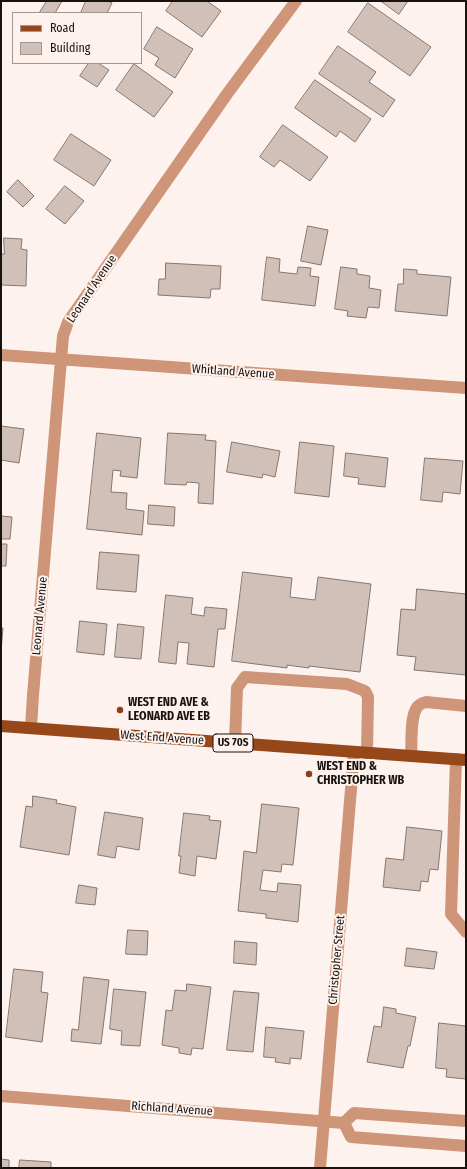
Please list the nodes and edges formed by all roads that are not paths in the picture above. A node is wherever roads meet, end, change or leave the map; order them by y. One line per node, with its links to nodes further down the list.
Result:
1 (296, 1): 3 (street, Leonard Avenue)
2 (1, 355): 3 (street, Whitland Avenue)
3 (60, 360): 4 (street, Whitland Avenue); 7 (street, Leonard Avenue)
4 (466, 388)
5 (466, 706): 11 (street)
6 (1, 726): 7 (main road, West End Avenue / US 70S)
7 (31, 728): 8 (main road, West End Avenue / US 70S)
8 (235, 743): 9 (main road, West End Avenue / US 70S); 10 (street)
9 (354, 752): 10 (main road, West End Avenue / US 70S); 15 (street, Christopher Street)
10 (367, 753): 11 (main road, West End Avenue / US 70S)
11 (412, 756): 12 (main road, West End Avenue / US 70S)
12 (461, 760): 13 (street)
13 (466, 932)
14 (1, 1096): 15 (street, Richland Avenue)
15 (324, 1121): 17 (street, Richland Avenue); 19 (street, Christopher Street)
16 (466, 1121): 17 (street)
17 (344, 1123): 18 (street)
18 (466, 1146)
19 (320, 1168)

